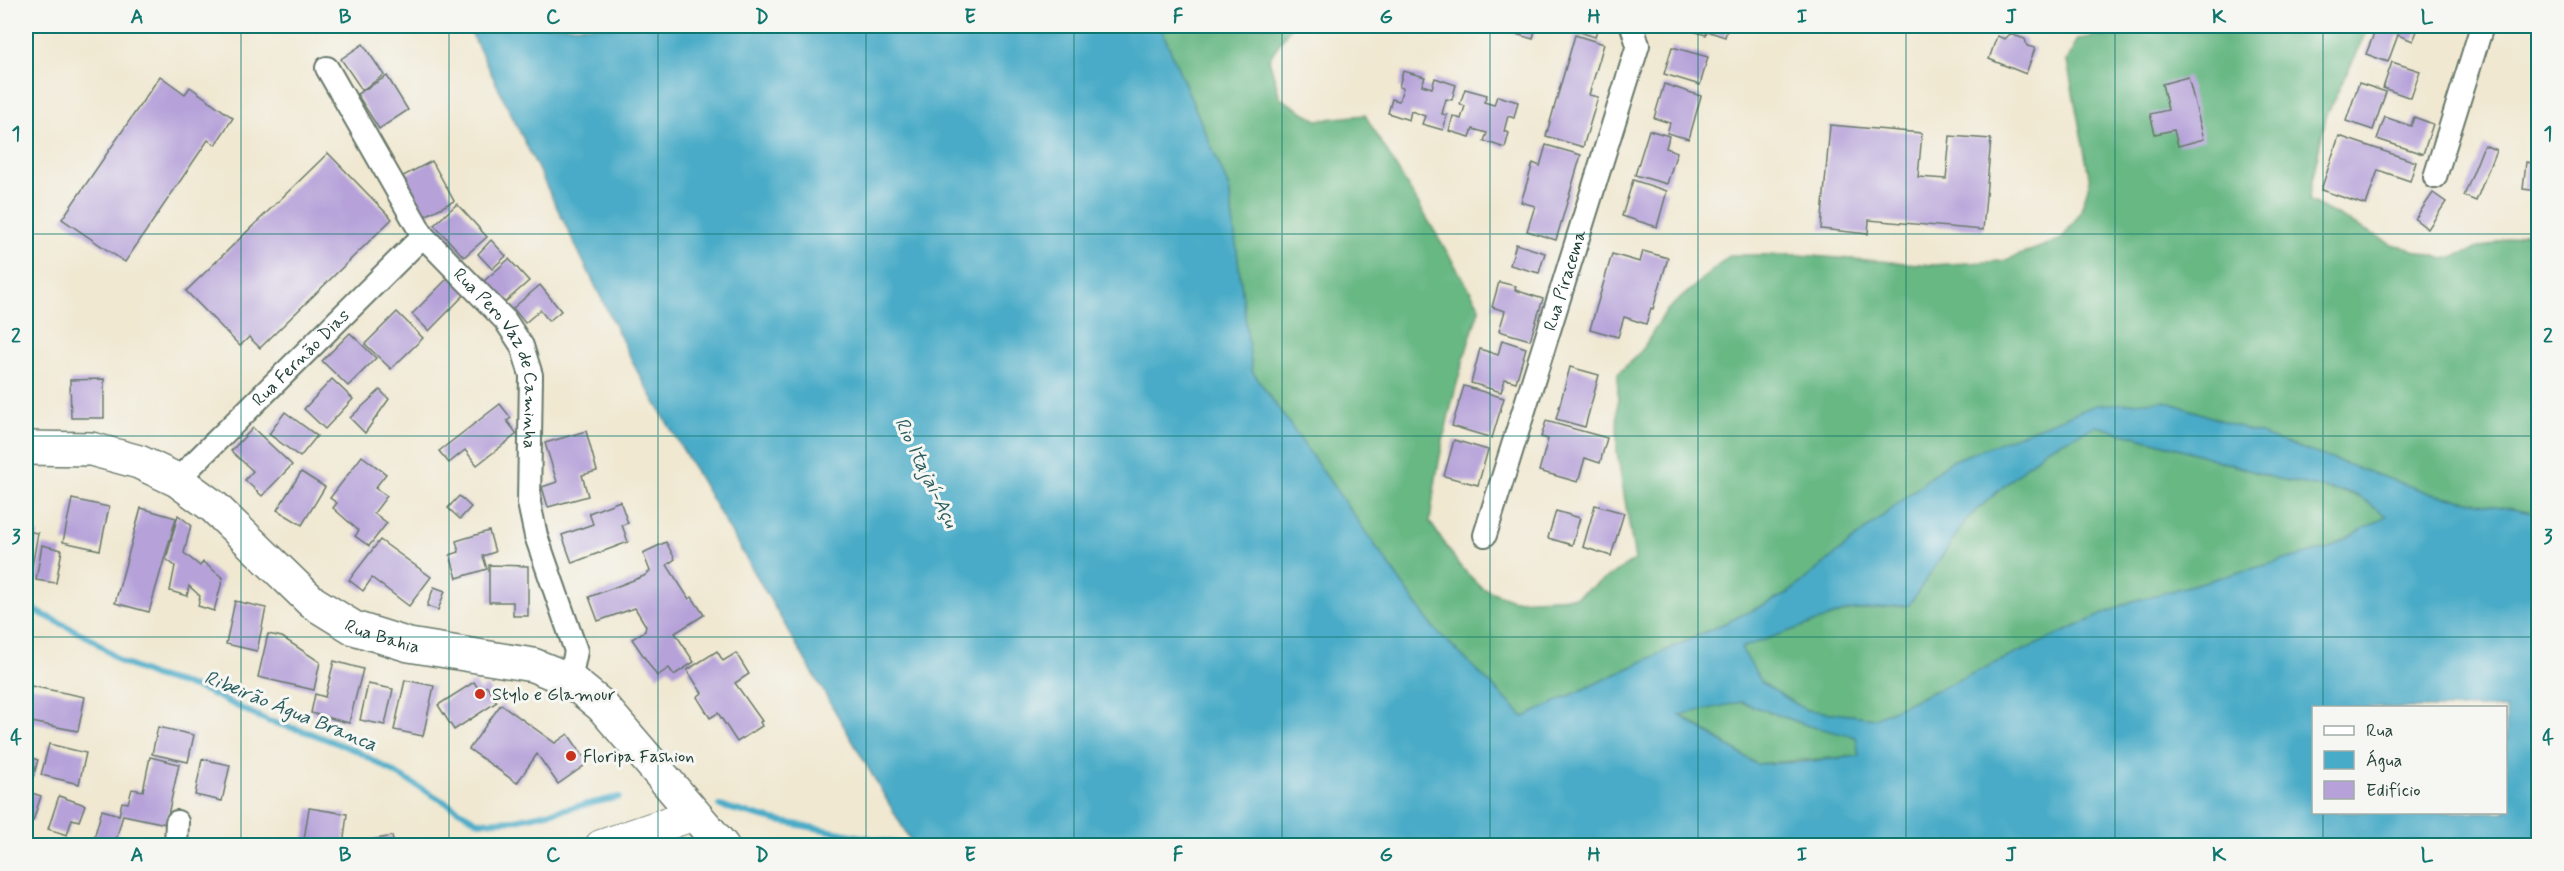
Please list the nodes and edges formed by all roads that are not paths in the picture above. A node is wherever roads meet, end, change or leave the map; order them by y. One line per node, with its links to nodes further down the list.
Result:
1 (1632, 26): 8 (street, Rua Piracema)
2 (2482, 26): 4 (street)
3 (327, 68): 5 (street, Rua Pero Vaz de Caminha)
4 (2435, 177)
5 (423, 236): 7 (street, Rua Fernão Dias); 9 (street, Rua Pero Vaz de Caminha)
6 (26, 448): 7 (main road, Rua Bahia)
7 (177, 480): 9 (main road, Rua Bahia)
8 (1485, 535)
9 (570, 681): 10 (main road, Rua Bahia)
10 (695, 814): 13 (street); 14 (main road, Rua Bahia)
11 (177, 822): 12 (street)
12 (176, 846)
13 (601, 846)
14 (722, 846)

